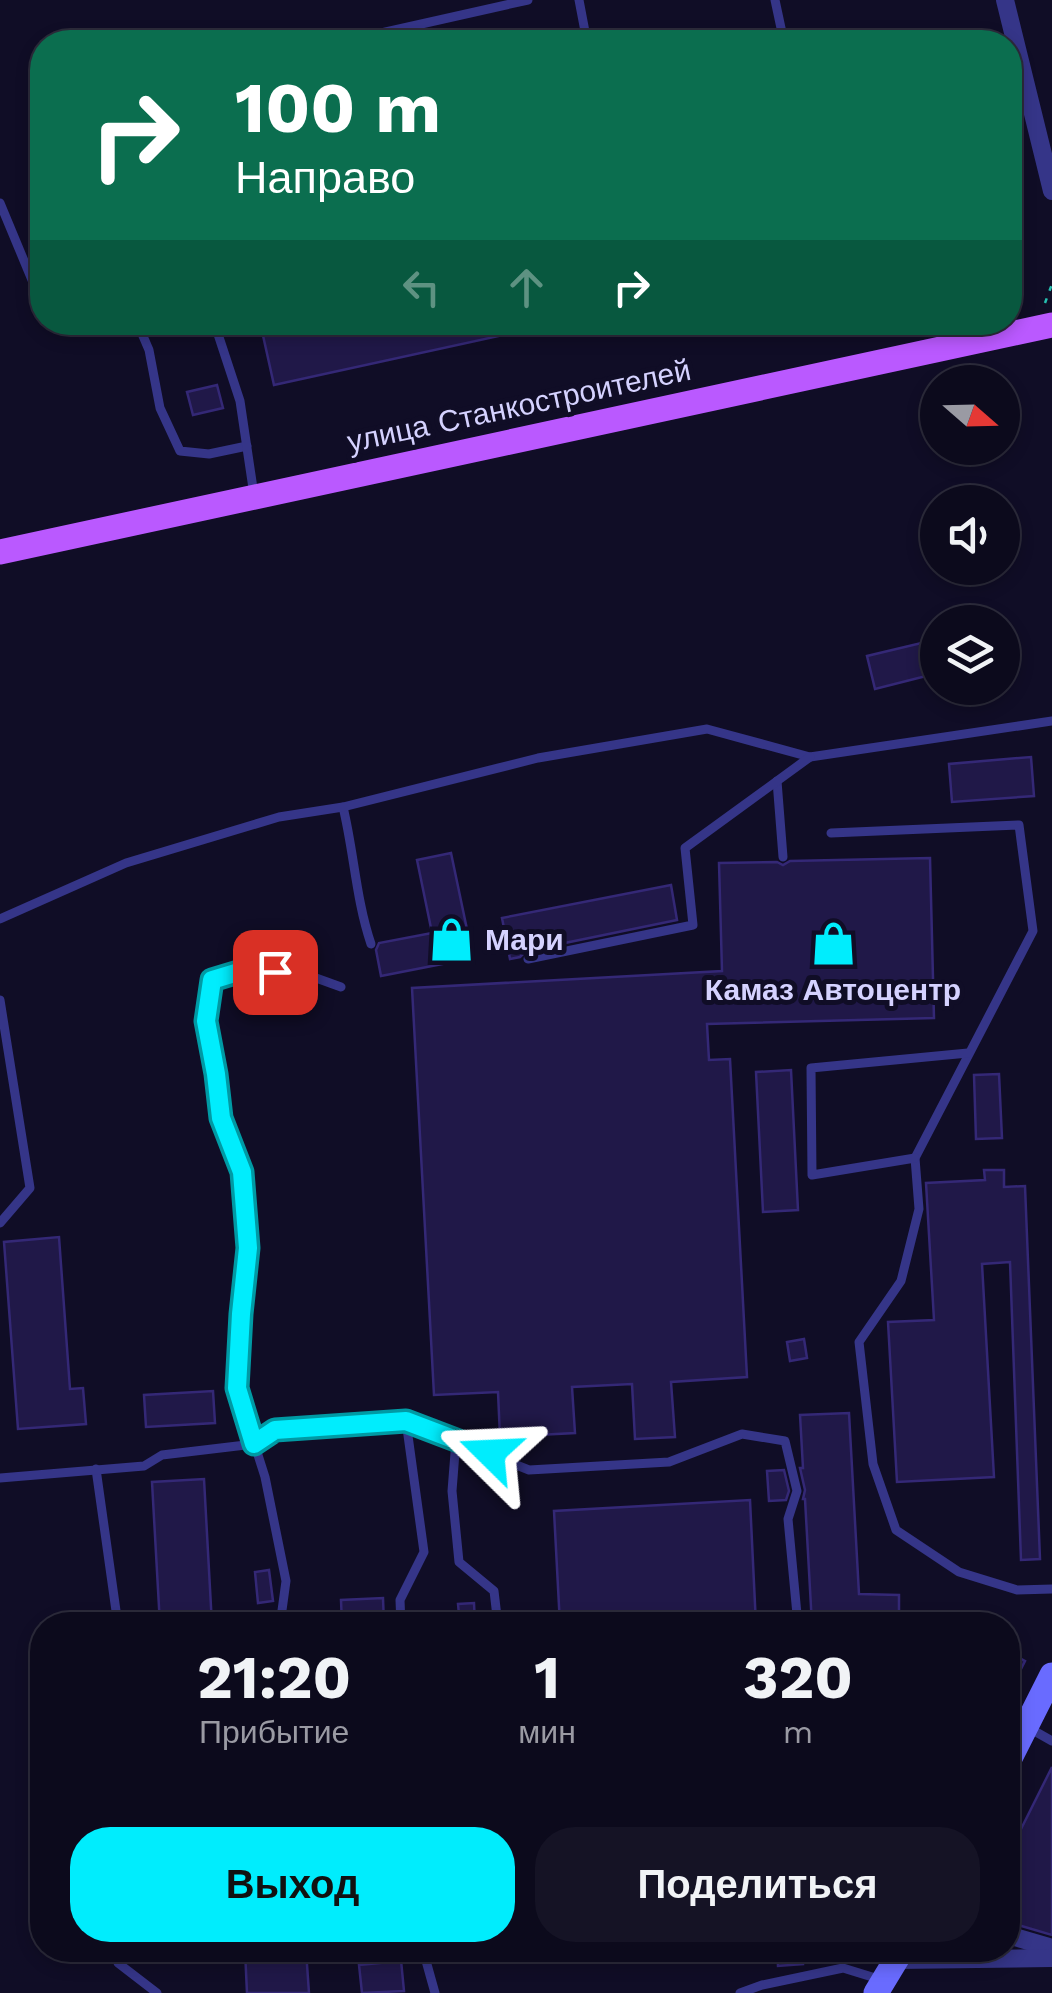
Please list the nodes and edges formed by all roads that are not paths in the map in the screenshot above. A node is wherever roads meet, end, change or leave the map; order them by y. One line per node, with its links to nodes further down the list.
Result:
1 (528, 0): 5 (lane)
2 (579, 0): 6 (lane)
3 (775, 0): 7 (lane)
4 (1005, 0): 8 (street)
5 (409, 30)
6 (585, 30)
7 (781, 30)
8 (1012, 30)
9 (1022, 69): 10 (street)
10 (1052, 191)
11 (0, 203): 12 (lane)
12 (30, 275)
13 (1052, 325): 14 (main road, улица Станкостроителей)
14 (1022, 331)
15 (143, 335): 18 (lane)
16 (218, 335): 18 (lane)
17 (1006, 335): 19 (main road, улица Станкостроителей)
18 (247, 446): 19 (lane)
19 (254, 497): 20 (main road, улица Станкостроителей)
20 (0, 552)
21 (1052, 721): 22 (lane)
22 (810, 758): 23 (lane); 24 (lane)
23 (777, 781): 26 (lane); 29 (lane)
24 (343, 807): 27 (lane); 28 (lane)
25 (831, 834): 32 (lane)
26 (782, 857)
27 (0, 918)
28 (371, 944)
29 (528, 959)
30 (341, 987): 37 (lane)
31 (0, 1000): 34 (lane)
32 (968, 1053): 33 (lane); 33 (lane)
33 (915, 1158): 40 (lane)
34 (0, 1223)
35 (406, 1421): 36 (lane); 37 (lane); 43 (lane)
36 (456, 1440): 44 (lane); 45 (lane)
37 (254, 1444): 38 (lane); 42 (lane)
38 (96, 1469): 39 (lane); 41 (lane)
39 (0, 1478)
40 (1052, 1589)
41 (116, 1612)
42 (282, 1612)
43 (400, 1612)
44 (497, 1612)
45 (797, 1612)
46 (1052, 1675): 47 (street)
47 (1027, 1727): 48 (street); 49 (lane)
48 (1020, 1740)
49 (1052, 1740)
50 (1020, 1938): 51 (street)
51 (1052, 1948)
52 (1052, 1958): 53 (street)
53 (1020, 1961)
54 (118, 1962): 58 (lane)
55 (427, 1962): 59 (lane)
56 (1002, 1962): 57 (street)
57 (889, 1971): 60 (lane)
58 (157, 1993)
59 (436, 1993)
60 (740, 1993)

